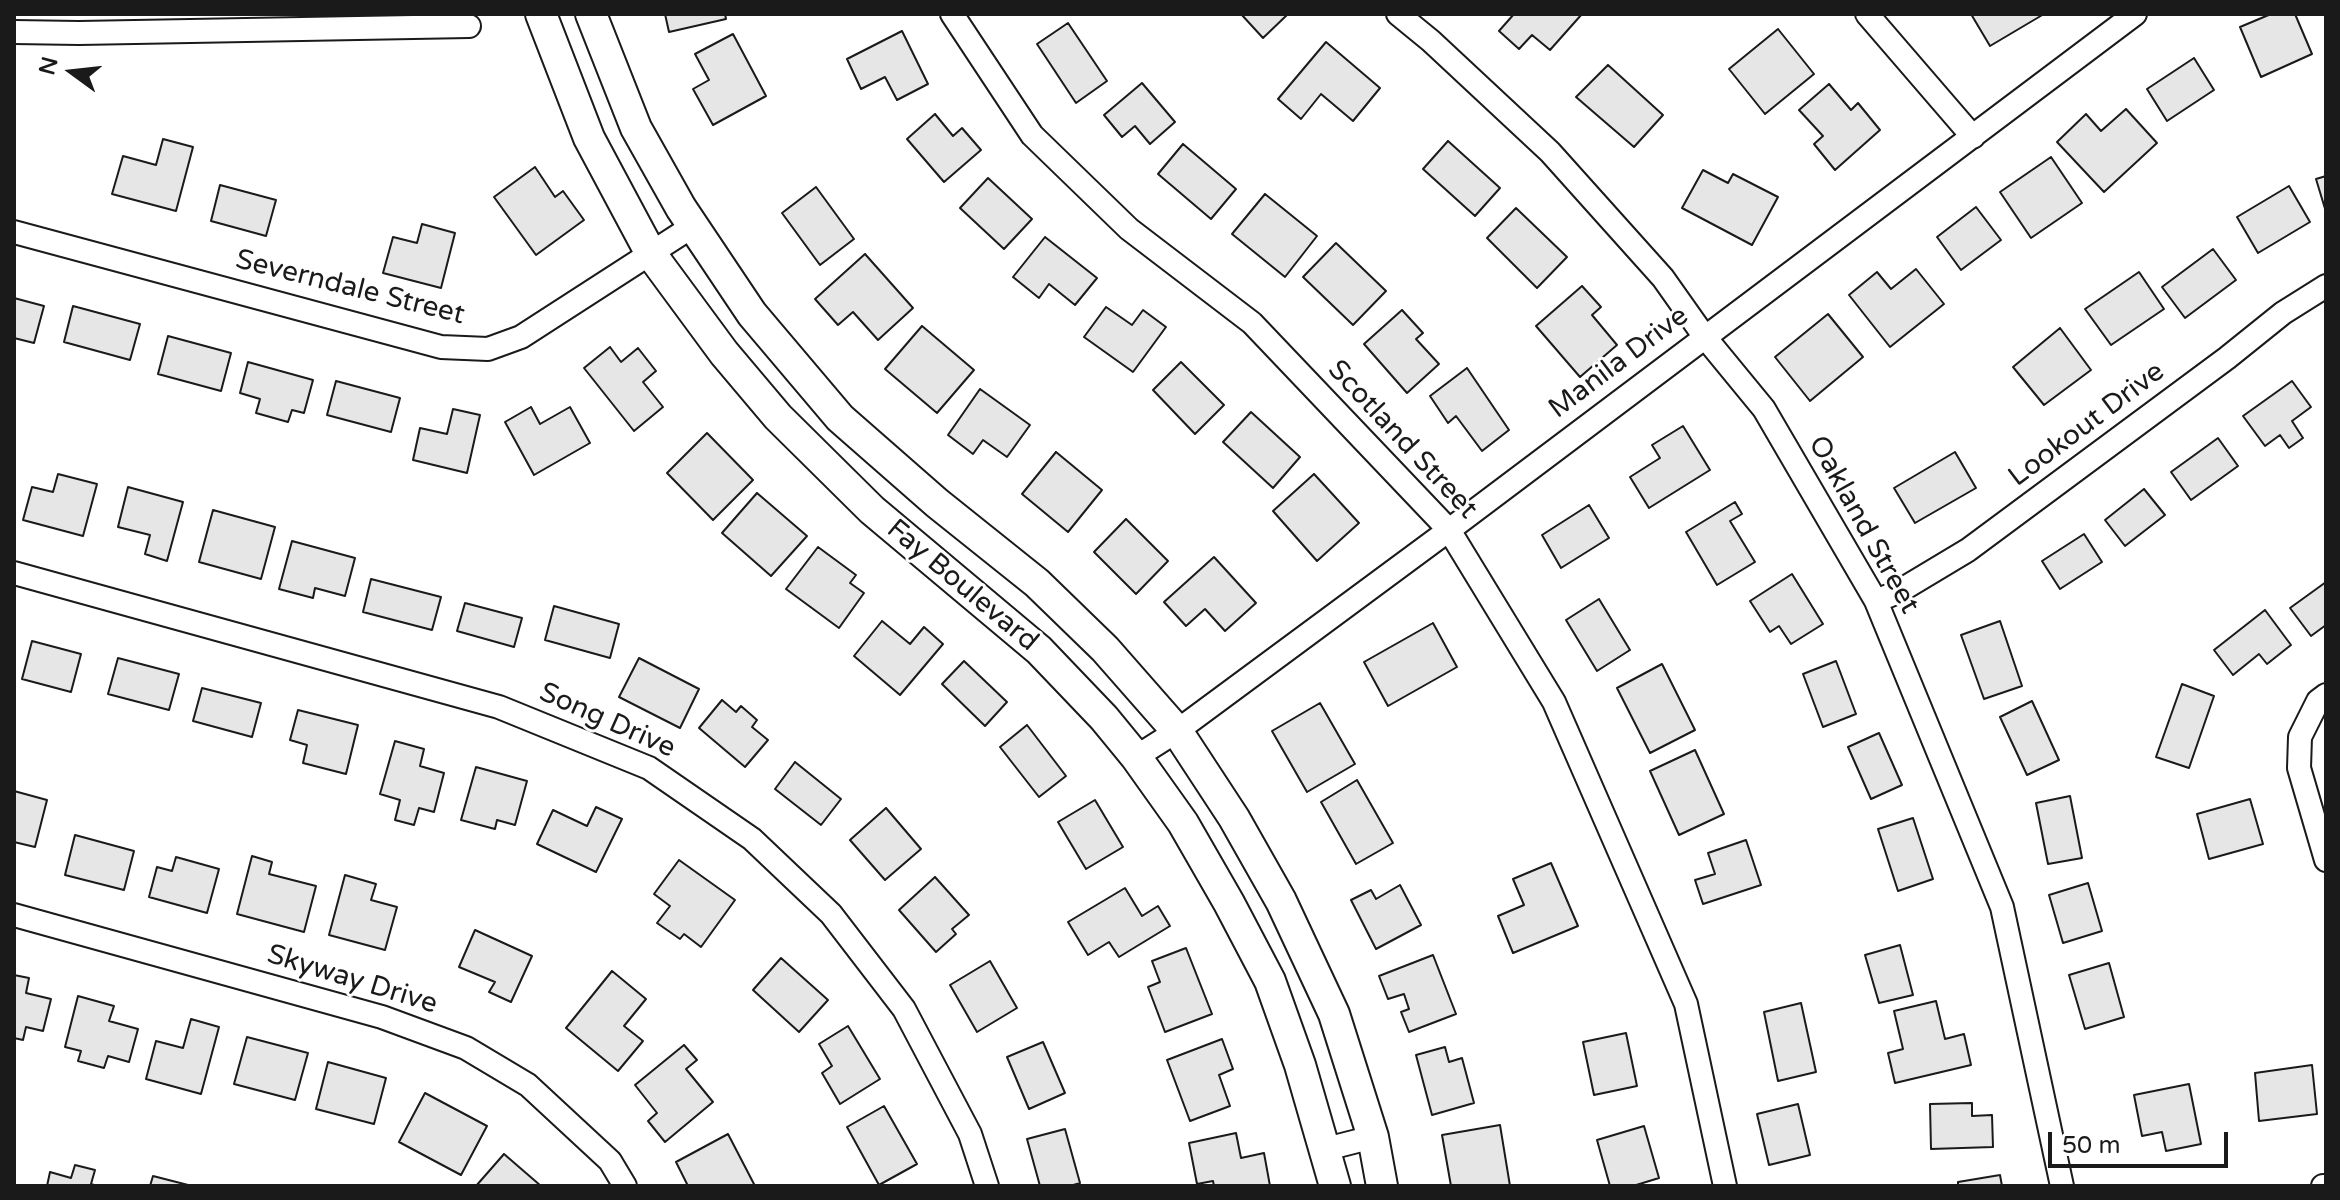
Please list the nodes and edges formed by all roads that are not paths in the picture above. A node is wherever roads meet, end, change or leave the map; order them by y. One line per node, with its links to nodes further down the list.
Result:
1 (541, 14): 12 (main road, Fay Boulevard)
2 (591, 14): 10 (main road, Fay Boulevard)
3 (952, 14): 15 (street, Scotland Street)
4 (1398, 14): 14 (street, Oakland Street)
5 (1867, 14): 9 (street)
6 (2135, 14): 9 (street, Manila Drive)
7 (469, 26): 8 (street)
8 (14, 32)
9 (1973, 137): 14 (street, Manila Drive)
10 (693, 226): 12 (street, Severndale Street); 19 (main road, Fay Boulevard)
11 (14, 232): 12 (street, Severndale Street)
12 (651, 254): 20 (main road, Fay Boulevard)
13 (2326, 286): 17 (street, Lookout Drive)
14 (1704, 336): 15 (street, Manila Drive); 17 (street, Oakland Street)
15 (1449, 530): 19 (street, Manila Drive); 29 (street, Scotland Street)
16 (14, 573): 26 (street, Song Drive)
17 (1876, 601): 30 (street, Oakland Street)
18 (2326, 695): 21 (street)
19 (1177, 731): 20 (street, Manila Drive); 23 (main road, Fay Boulevard)
20 (1136, 757): 24 (main road, Fay Boulevard)
21 (2326, 860)
22 (14, 915): 25 (street, Skyway Drive)
23 (1373, 1137): 24 (street); 28 (main road, Fay Boulevard)
24 (1326, 1149): 27 (main road, Fay Boulevard)
25 (625, 1186)
26 (987, 1186)
27 (1335, 1186)
28 (1382, 1186)
29 (1725, 1186)
30 (2062, 1186)

